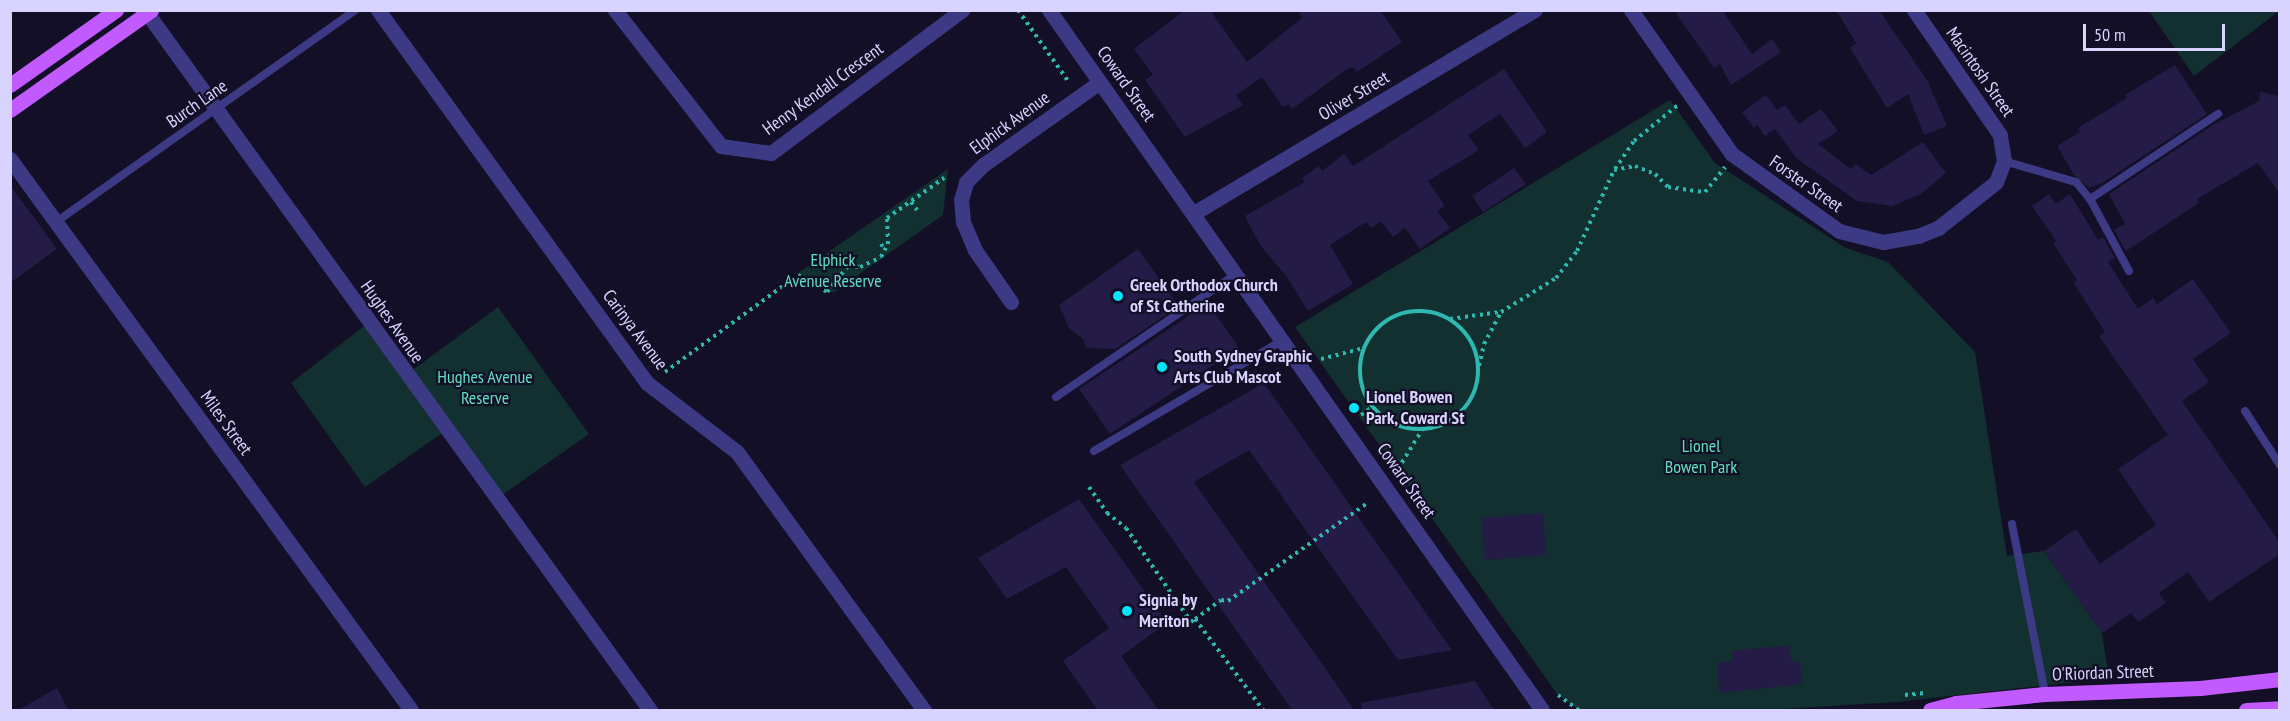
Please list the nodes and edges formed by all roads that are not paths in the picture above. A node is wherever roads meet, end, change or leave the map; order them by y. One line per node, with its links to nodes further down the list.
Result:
1 (116, 10): 12 (main road)
2 (355, 10): 14 (lane, Burch Lane)
3 (378, 10): 36 (street, Carinya Avenue)
4 (615, 10): 5 (street, Henry Kendall Crescent)
5 (962, 10)
6 (1049, 10): 11 (street, Coward Street)
7 (1535, 10): 19 (street, Oliver Street)
8 (1631, 10): 17 (street, Forster Street)
9 (1914, 10): 17 (street, Macintosh Street)
10 (149, 12): 13 (main road); 14 (street, Hughes Avenue)
11 (1100, 82): 19 (street, Coward Street); 23 (street, Elphick Avenue)
12 (10, 85)
13 (10, 110)
14 (217, 110): 20 (lane, Burch Lane); 35 (street, Hughes Avenue)
15 (2218, 114): 18 (lane)
16 (10, 159): 20 (street, Miles Street)
17 (2004, 160): 18 (lane)
18 (2090, 199): 21 (lane)
19 (1194, 213): 22 (street, Coward Street)
20 (56, 222): 34 (street, Miles Street)
21 (2129, 271)
22 (1236, 274): 24 (street, Coward Street); 25 (lane)
23 (1011, 302)
24 (1283, 340): 27 (lane); 30 (street, Coward Street)
25 (1056, 397)
26 (2245, 411): 28 (lane)
27 (1094, 451)
28 (2280, 465)
29 (2012, 524): 32 (lane)
30 (1515, 672): 37 (street); 38 (street, Coward Street)
31 (2280, 679): 32 (main road, O'Riordan Street)
32 (2045, 694): 39 (main road, O'Riordan Street)
33 (2280, 708): 40 (main road)
34 (411, 711)
35 (650, 711)
36 (924, 711)
37 (1526, 711)
38 (1542, 711)
39 (1930, 711)
40 (2246, 711)

